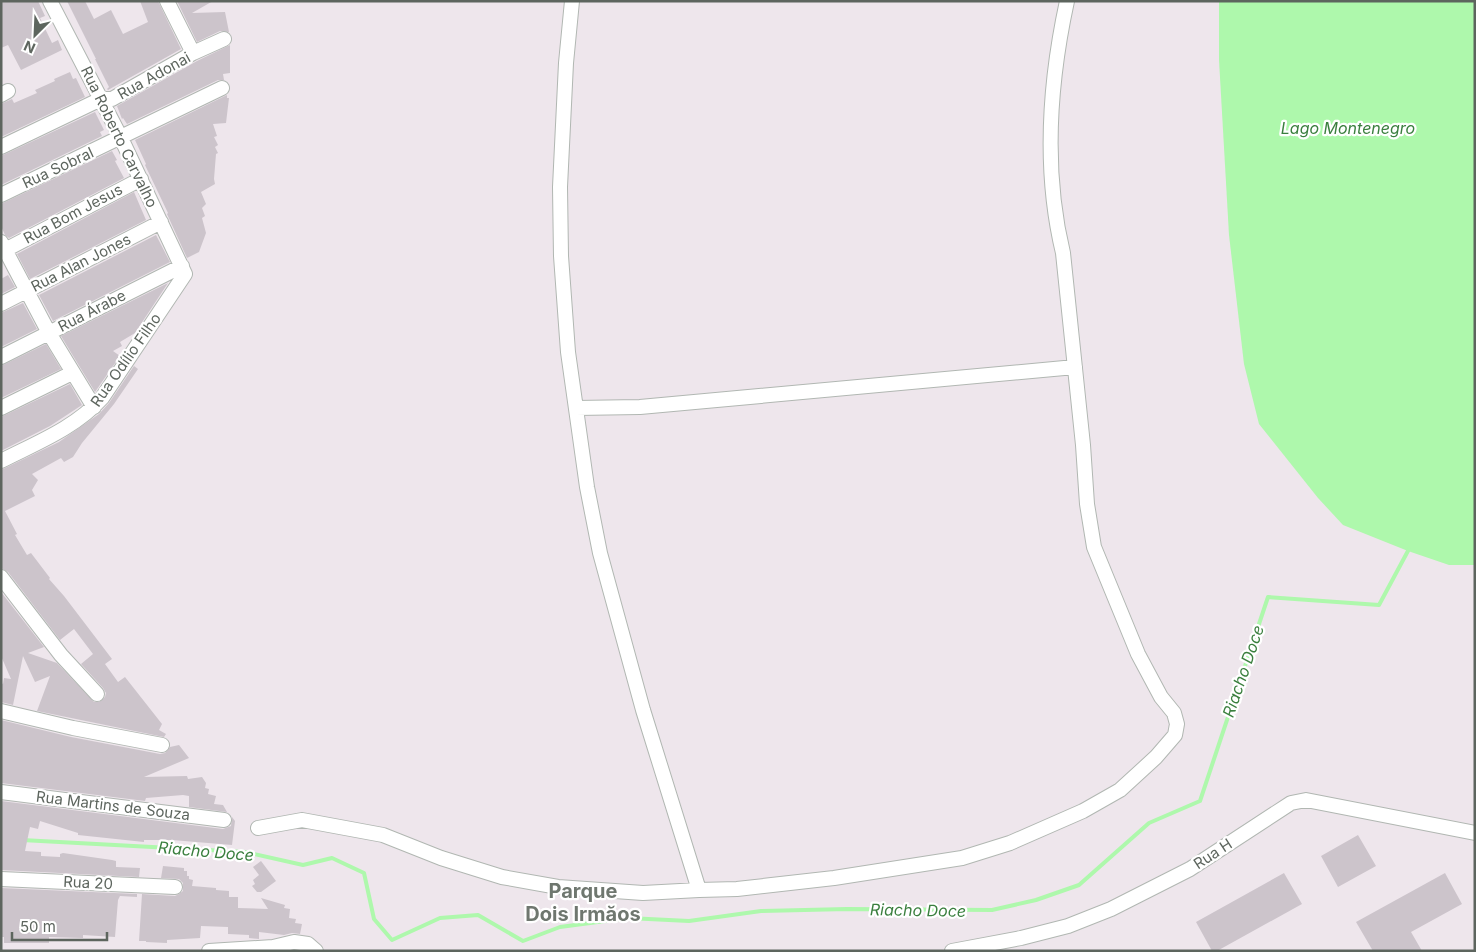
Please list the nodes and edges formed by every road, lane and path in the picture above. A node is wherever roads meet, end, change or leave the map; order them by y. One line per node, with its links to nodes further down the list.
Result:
1 (50, 1): 8 (street, Rua Roberto Carvalho)
2 (167, 1): 6 (street)
3 (572, 1): 24 (street)
4 (1068, 1): 20 (street)
5 (224, 39): 6 (street, Rua Adonai)
6 (193, 53): 8 (street, Rua Adonai)
7 (222, 88): 9 (street, Rua Sobral)
8 (101, 99): 9 (street, Rua Roberto Carvalho); 10 (street, Rua Adonai)
9 (121, 138): 11 (street, Rua Roberto Carvalho); 12 (street, Rua Sobral)
10 (1, 147)
11 (141, 179): 13 (street, Rua Roberto Carvalho); 14 (street, Rua Bom Jesus)
12 (1, 195)
13 (161, 222): 15 (street, Rua Roberto Carvalho); 16 (street, Rua Alan Jones)
14 (3, 246): 16 (street)
15 (183, 270): 18 (street, Rua Árabe); 22 (street, Rua Odílio Filho)
16 (27, 291): 17 (street, Rua Alan Jones); 18 (street)
17 (1, 304)
18 (49, 333): 19 (street, Rua Árabe); 21 (street)
19 (1, 357)
20 (1075, 367): 24 (street); 36 (street)
21 (72, 372): 22 (street); 23 (street)
22 (94, 407): 25 (street, Rua Odílio Filho)
23 (1, 408)
24 (576, 408): 36 (street)
25 (1, 461)
26 (1, 577): 27 (street)
27 (97, 694)
28 (1, 711): 29 (street)
29 (162, 745)
30 (1, 792): 31 (street, Rua Martins de Souza)
31 (224, 820)
32 (258, 828): 36 (street)
33 (1475, 834): 40 (street, Rua H)
34 (1, 878): 35 (street, Rua 20)
35 (174, 887)
36 (699, 890)
37 (271, 949): 38 (street); 39 (street)
38 (210, 951)
39 (316, 951)
40 (952, 951)

